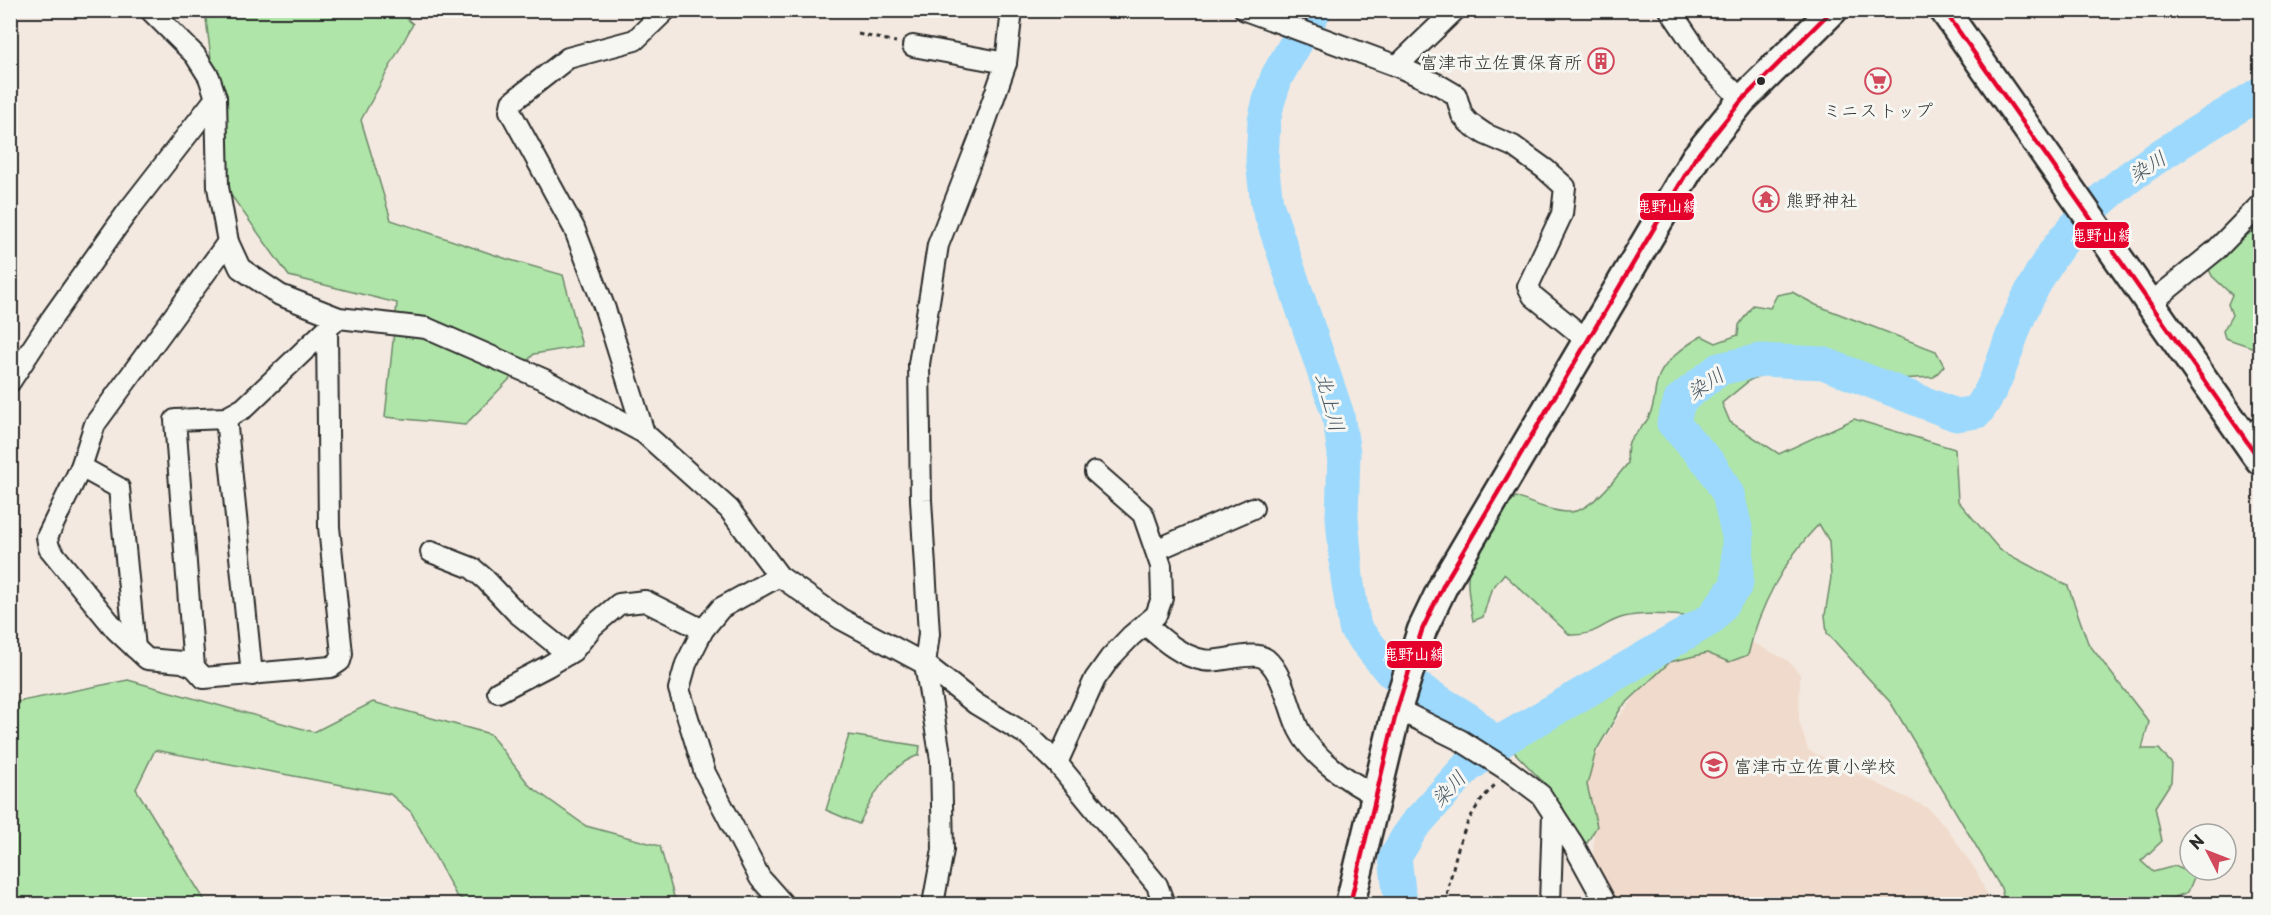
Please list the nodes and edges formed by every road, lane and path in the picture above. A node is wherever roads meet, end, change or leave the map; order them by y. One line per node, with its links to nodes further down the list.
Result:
1 (150, 10): 13 (street)
2 (666, 10): 22 (street)
3 (1012, 10): 11 (street)
4 (1245, 10): 12 (street)
5 (1455, 10): 12 (street)
6 (1670, 10): 14 (street)
7 (1833, 10): 14 (highway)
8 (1944, 10): 17 (highway)
9 (858, 34): 10 (path)
10 (913, 46): 11 (street)
11 (1006, 63): 34 (street)
12 (1397, 66): 19 (street)
13 (216, 98): 16 (street); 20 (street)
14 (1742, 100): 19 (highway)
15 (2260, 205): 17 (street)
16 (228, 242): 18 (street); 24 (street)
17 (2151, 303): 23 (highway)
18 (333, 323): 21 (street); 22 (street); 36 (street)
19 (1587, 340): 38 (highway)
20 (10, 382)
21 (226, 418): 35 (street); 36 (street)
22 (644, 433): 29 (street)
23 (2256, 442)
24 (81, 467): 32 (street); 32 (street)
25 (1095, 472): 27 (street)
26 (1253, 508): 27 (street)
27 (1156, 550): 30 (street)
28 (431, 552): 33 (street)
29 (779, 576): 31 (street); 34 (street)
30 (1145, 624): 39 (street); 41 (street)
31 (702, 630): 33 (street); 43 (street)
32 (135, 648): 35 (street)
33 (568, 654): 37 (street)
34 (925, 663): 39 (street); 44 (street)
35 (194, 667): 36 (street)
36 (252, 675)
37 (498, 692)
38 (1399, 702): 40 (street); 41 (highway)
39 (1057, 764): 45 (street)
40 (1509, 771): 42 (street); 47 (path)
41 (1375, 795): 46 (highway)
42 (1553, 813): 48 (street); 49 (street)
43 (783, 904)
44 (933, 904)
45 (1164, 904)
46 (1350, 904)
47 (1448, 904)
48 (1550, 904)
49 (1606, 904)

